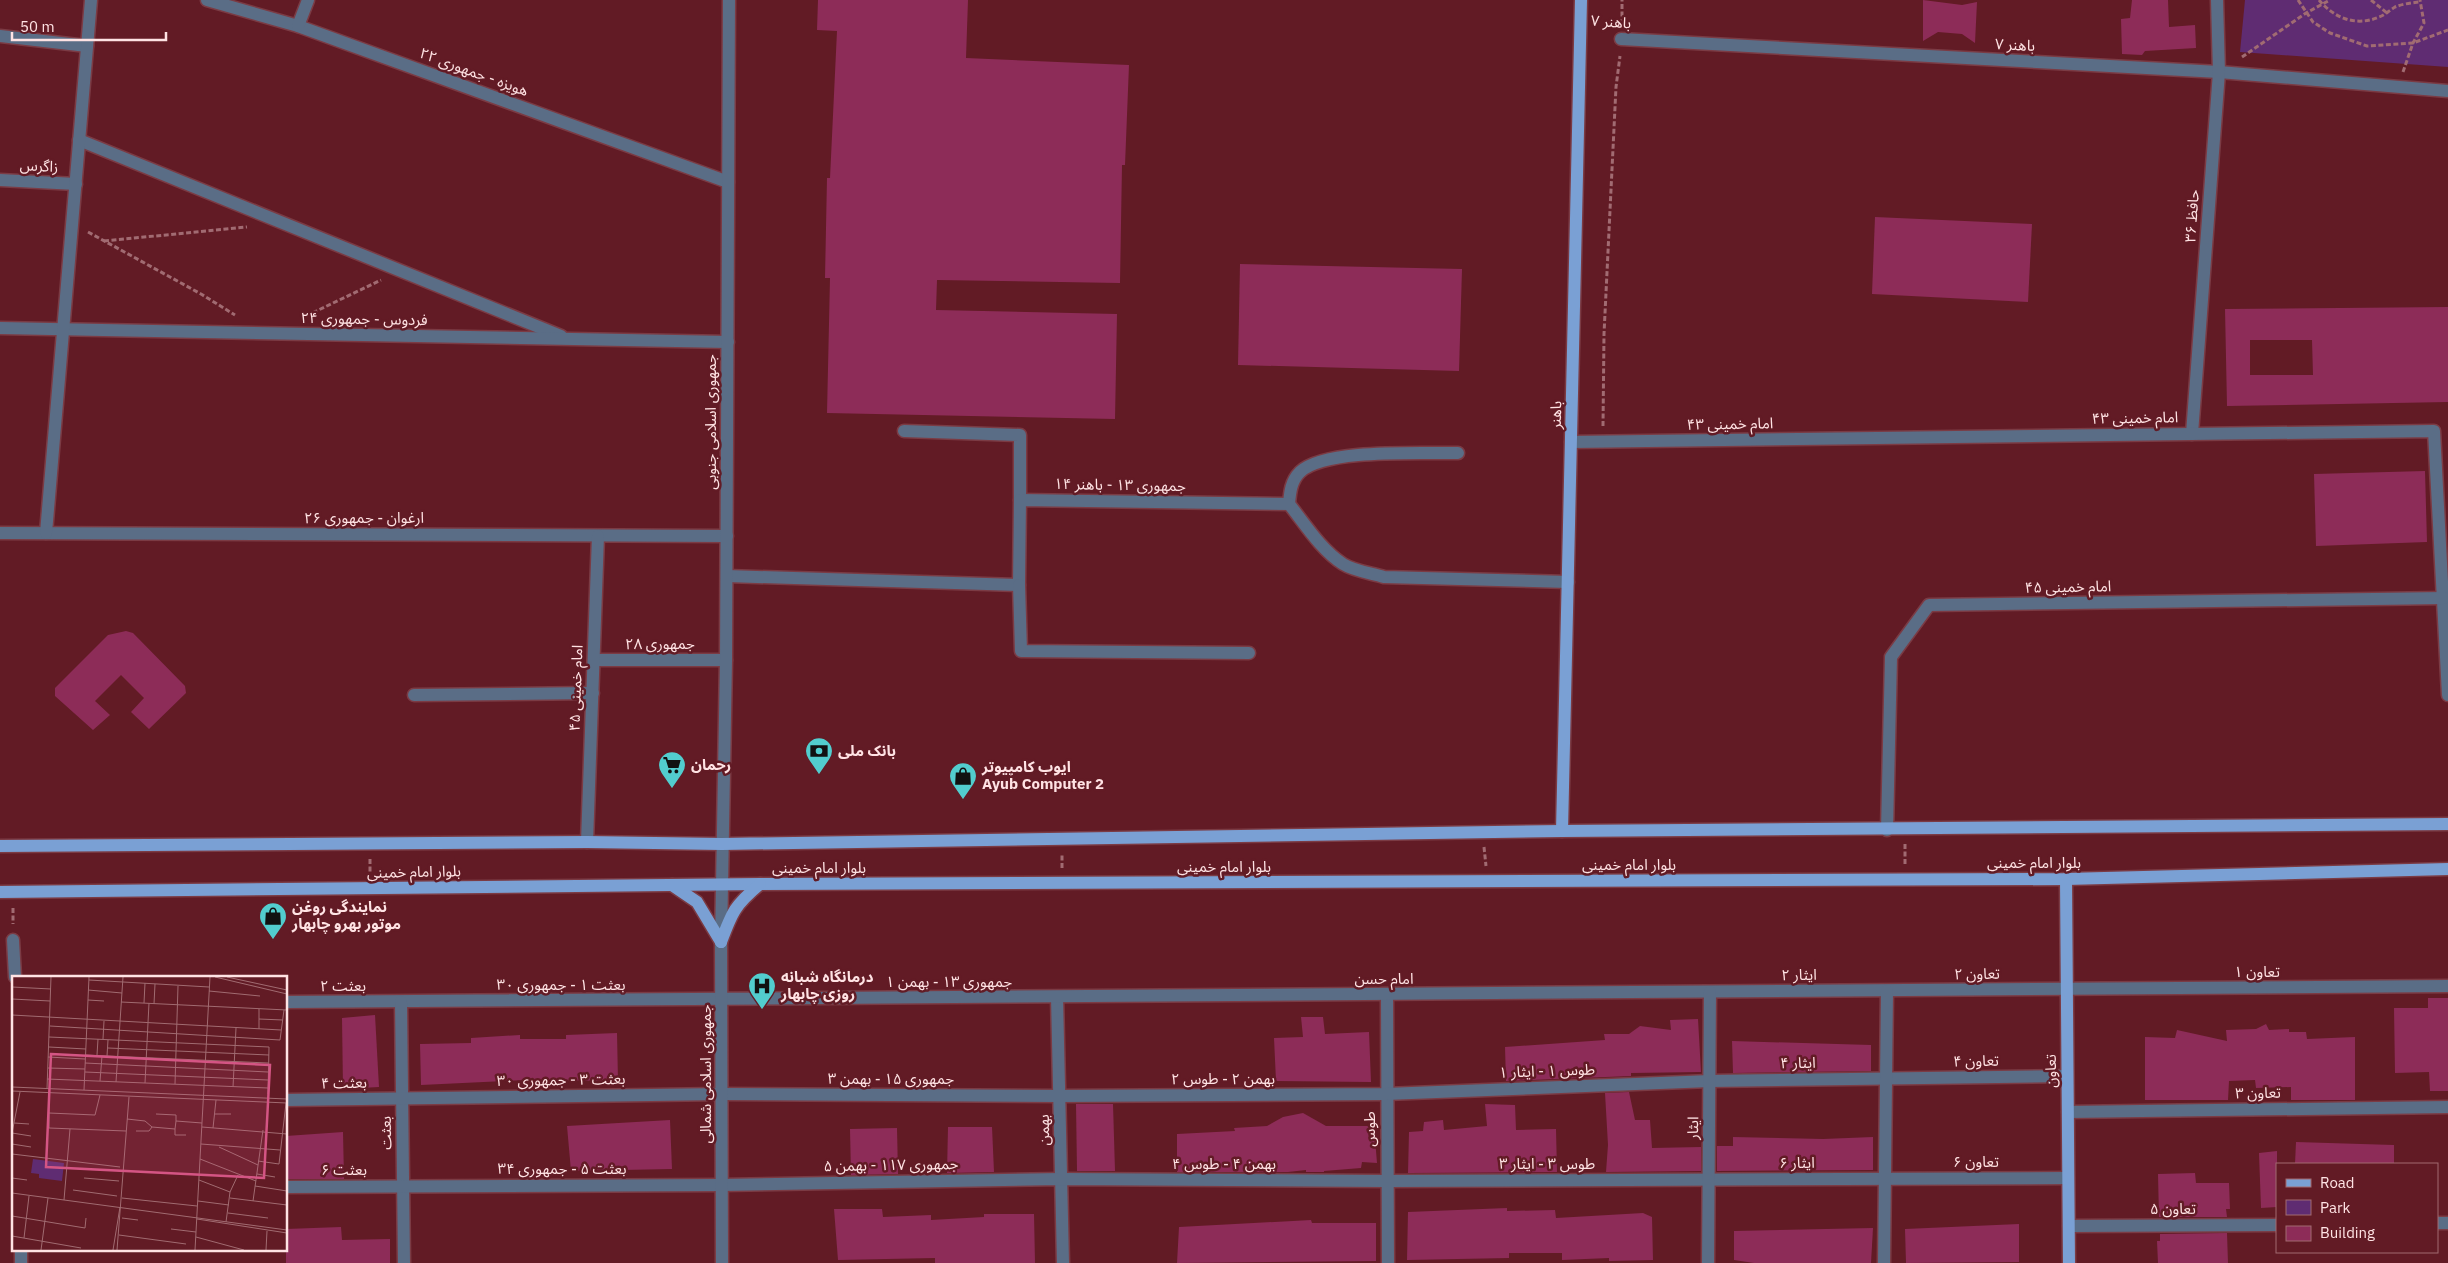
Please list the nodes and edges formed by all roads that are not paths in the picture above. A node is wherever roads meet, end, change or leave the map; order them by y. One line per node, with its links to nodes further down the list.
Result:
1 (91, 0): 10 (street)
2 (207, 0): 7 (street, هویزه - جمهوری ۲۲)
3 (308, 0): 7 (street)
4 (728, 0): 15 (street, جمهوری اسلامی جنوبی)
5 (1581, 0): 23 (main road, باهنر)
6 (2217, 0): 11 (street, حافظ ۳۶)
7 (298, 26): 15 (street, هویزه - جمهوری ۲۲)
8 (0, 36): 10 (street)
9 (1621, 39): 11 (street, باهنر ۷)
10 (88, 46): 13 (street)
11 (2219, 72): 12 (street, باهنر ۷); 22 (street, حافظ ۳۶)
12 (2448, 90)
13 (79, 140): 16 (street); 19 (street)
14 (0, 180): 16 (street, زاگرس)
15 (728, 182): 20 (street, جمهوری اسلامی جنوبی)
16 (76, 184): 18 (street)
17 (0, 328): 18 (street, فردوس - جمهوری ۲۴)
18 (63, 329): 19 (street, فردوس - جمهوری ۲۴); 28 (street)
19 (570, 339): 20 (street, فردوس - جمهوری ۲۴)
20 (728, 342): 30 (street, جمهوری اسلامی جنوبی)
21 (904, 431): 25 (street)
22 (2192, 434): 23 (street, امام خمینی ۴۳); 34 (street, امام خمینی ۴۳)
23 (1571, 442): 32 (main road, باهنر)
24 (1458, 453): 26 (street)
25 (1020, 500): 26 (street, جمهوری ۱۳ - باهنر ۱۴); 33 (street)
26 (1289, 504): 32 (street)
27 (0, 533): 28 (street, ارغوان - جمهوری ۲۶)
28 (46, 533): 29 (street, ارغوان - جمهوری ۲۶)
29 (598, 536): 30 (street, ارغوان - جمهوری ۲۶); 36 (street, امام خمینی ۴۵)
30 (727, 536): 31 (street, جمهوری اسلامی جنوبی)
31 (726, 576): 33 (street); 37 (street, جمهوری اسلامی جنوبی)
32 (1568, 582): 43 (main road, باهنر)
33 (1020, 585): 35 (street)
34 (2444, 598): 40 (street, امام خمینی ۴۳); 42 (street, امام خمینی ۴۵)
35 (1249, 653)
36 (594, 660): 37 (street, جمهوری ۲۸); 38 (street, امام خمینی ۴۵)
37 (726, 660): 45 (street, جمهوری اسلامی جنوبی)
38 (593, 693): 39 (street); 44 (street, امام خمینی ۴۵)
39 (414, 695)
40 (2448, 695)
41 (2448, 824): 42 (main road, بلوار امام خمینی)
42 (1888, 830): 43 (main road, بلوار امام خمینی)
43 (1562, 831): 45 (main road, بلوار امام خمینی)
44 (587, 842): 45 (main road, بلوار امام خمینی); 46 (main road, بلوار امام خمینی)
45 (722, 844): 51 (street, جمهوری اسلامی جنوبی)
46 (0, 846)
47 (2448, 869): 48 (main road, بلوار امام خمینی)
48 (2066, 879): 49 (main road, بلوار امام خمینی); 57 (main road, تعاون)
49 (760, 884): 51 (main road, بلوار امام خمینی); 54 (main road)
50 (672, 885): 51 (main road, بلوار امام خمینی); 52 (main road, بلوار امام خمینی); 54 (main road)
51 (722, 885): 54 (street, جمهوری اسلامی شمالی)
52 (0, 892)
53 (13, 940): 55 (street)
54 (721, 942): 62 (street, جمهوری اسلامی شمالی)
55 (14, 976)
56 (2448, 986): 57 (street, تعاون ۱)
57 (2067, 989): 58 (street, تعاون ۲); 65 (main road, تعاون)
58 (1887, 991): 59 (street, ایثار ۲); 66 (street)
59 (1710, 992): 60 (street, امام حسن); 67 (street, ایثار)
60 (1387, 995): 61 (street, امام حسن); 69 (street, طوس)
61 (1057, 997): 62 (street, جمهوری ۱۳ - بهمن ۱); 70 (street, بهمن)
62 (722, 1000): 64 (street, بعثت ۱ - جمهوری ۳۰); 68 (street, جمهوری اسلامی شمالی)
63 (288, 1002): 64 (street, بعثت ۲)
64 (401, 1002): 71 (street, بعثت)
65 (2067, 1076): 66 (street, تعاون ۴); 74 (main road, تعاون)
66 (1886, 1078): 67 (street, ایثار ۴); 75 (street)
67 (1710, 1081): 69 (street, طوس ۱ - ایثار ۱); 78 (street, ایثار)
68 (722, 1094): 70 (street, جمهوری ۱۵ - بهمن ۳); 71 (street, بعثت ۳ - جمهوری ۳۰); 80 (street, جمهوری اسلامی شمالی)
69 (1386, 1094): 70 (street, بهمن ۲ - طوس ۲); 79 (street, طوس)
70 (1059, 1096): 77 (street, بهمن)
71 (402, 1098): 72 (street, بعثت ۴); 81 (street, بعثت)
72 (288, 1100)
73 (2448, 1108): 74 (street, تعاون ۳)
74 (2068, 1112): 76 (main road, تعاون)
75 (1885, 1178): 76 (street, تعاون ۶); 78 (street, ایثار ۶); 92 (street)
76 (2068, 1178): 84 (main road, تعاون)
77 (1061, 1179): 79 (street, بهمن ۴ - طوس ۴); 80 (street, جمهوری ۱۱۷ - بهمن ۵); 89 (street, بهمن)
78 (1709, 1180): 79 (street, طوس ۳ - ایثار ۳); 91 (street, ایثار)
79 (1386, 1181): 90 (street, طوس)
80 (722, 1184): 81 (street, بعثت ۵ - جمهوری ۳۴); 88 (street, جمهوری اسلامی شمالی)
81 (403, 1186): 82 (street, بعثت ۶); 87 (street, بعثت)
82 (288, 1187)
83 (2276, 1224): 84 (street, تعاون ۵)
84 (2069, 1226): 93 (main road, تعاون)
85 (21, 1250): 86 (street)
86 (21, 1263)
87 (404, 1263)
88 (722, 1263)
89 (1063, 1263)
90 (1388, 1263)
91 (1708, 1263)
92 (1884, 1263)
93 (2069, 1263)

